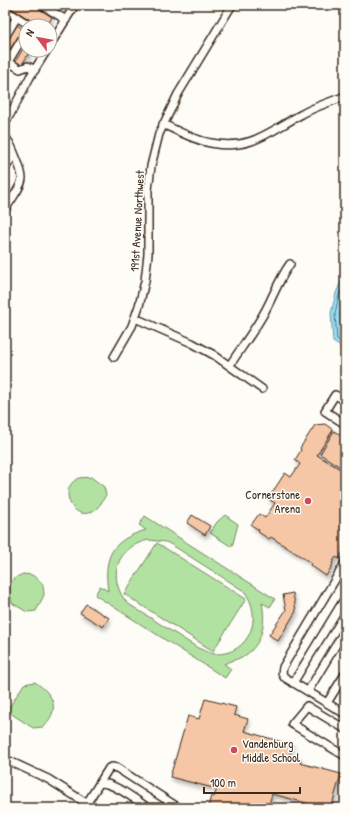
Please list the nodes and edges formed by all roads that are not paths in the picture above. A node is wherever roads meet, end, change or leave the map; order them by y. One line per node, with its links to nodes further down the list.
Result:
1 (42, 5): 6 (street)
2 (75, 5): 6 (street)
3 (232, 5): 15 (street, 191st Avenue Northwest)
4 (5, 10): 5 (street)
5 (17, 18): 8 (street)
6 (66, 20): 7 (street)
7 (58, 31)
8 (5, 36)
9 (18, 43): 11 (street)
10 (42, 58): 12 (street)
11 (6, 61): 12 (street)
12 (35, 70): 14 (street)
13 (345, 96): 15 (street)
14 (5, 124)
15 (162, 124): 21 (street, 191st Avenue Northwest)
16 (5, 137): 17 (street)
17 (14, 154): 18 (street); 19 (street)
18 (5, 169)
19 (5, 210)
20 (290, 264): 23 (street)
21 (135, 318): 22 (street, 191st Avenue Northwest); 23 (street)
22 (114, 357)
23 (230, 365): 24 (street)
24 (262, 390)
25 (345, 400): 26 (street)
26 (345, 424)
27 (345, 563): 31 (street)
28 (345, 598): 31 (street)
29 (345, 630): 32 (street)
30 (345, 674): 33 (street)
31 (292, 683): 32 (street)
32 (311, 693): 33 (street); 34 (street)
33 (327, 703): 35 (street)
34 (307, 706): 36 (street); 37 (street)
35 (344, 711)
36 (345, 729)
37 (345, 756)
38 (5, 759): 40 (street)
39 (100, 783): 40 (street); 42 (street); 43 (street)
40 (87, 804): 41 (street)
41 (94, 808)
42 (148, 808)
43 (179, 808)

